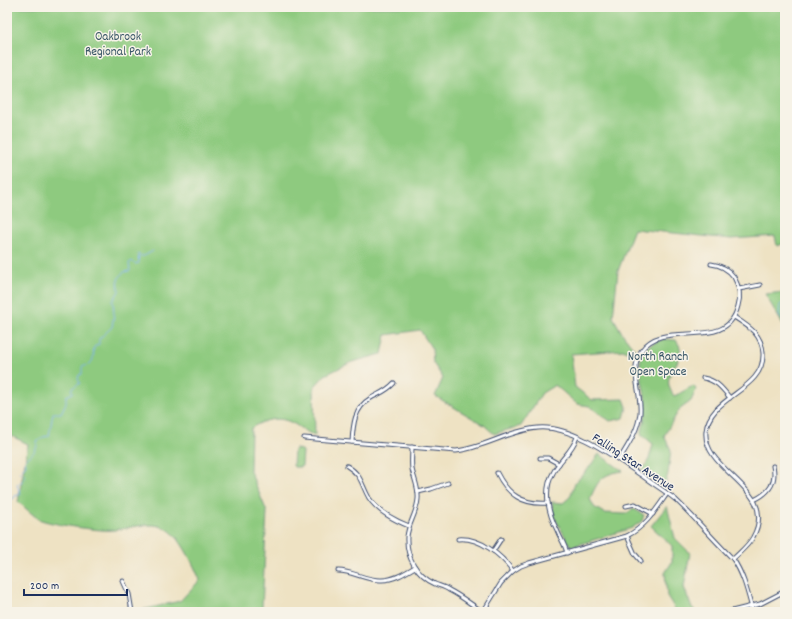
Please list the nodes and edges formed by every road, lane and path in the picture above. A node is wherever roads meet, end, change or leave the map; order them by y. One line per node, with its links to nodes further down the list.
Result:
1 (711, 264): 3 (street)
2 (760, 285): 3 (street)
3 (739, 289): 4 (street)
4 (734, 317): 7 (street); 13 (street)
5 (702, 378): 7 (street)
6 (394, 383): 10 (street)
7 (730, 398): 21 (street)
8 (577, 437): 11 (street, Falling Star Avenue); 13 (street, Falling Star Avenue); 14 (street)
9 (304, 438): 10 (street, Falling Star Avenue)
10 (352, 442): 11 (street, Falling Star Avenue)
11 (412, 447): 19 (street)
12 (540, 458): 14 (street)
13 (619, 460): 20 (street, Falling Star Avenue)
14 (558, 464): 22 (street)
15 (347, 466): 25 (street)
16 (773, 466): 21 (street)
17 (497, 473): 22 (street)
18 (448, 483): 19 (street)
19 (418, 492): 25 (street)
20 (667, 494): 24 (street); 31 (street, Falling Star Avenue)
21 (754, 500): 31 (street)
22 (548, 503): 30 (street)
23 (626, 506): 24 (street)
24 (653, 514): 26 (street)
25 (410, 526): 33 (street)
26 (627, 536): 30 (street); 32 (street)
27 (458, 539): 29 (street)
28 (501, 539): 29 (street)
29 (493, 551): 35 (street)
30 (566, 553): 35 (street)
31 (733, 559): 38 (street, Falling Star Avenue)
32 (641, 561)
33 (415, 567): 34 (street); 40 (street)
34 (338, 571)
35 (513, 571): 40 (street)
36 (123, 581): 39 (street)
37 (785, 591): 38 (street)
38 (751, 607): 41 (street); 42 (street, Falling Star Avenue)
39 (132, 612)
40 (483, 612)
41 (728, 612)
42 (753, 612)

